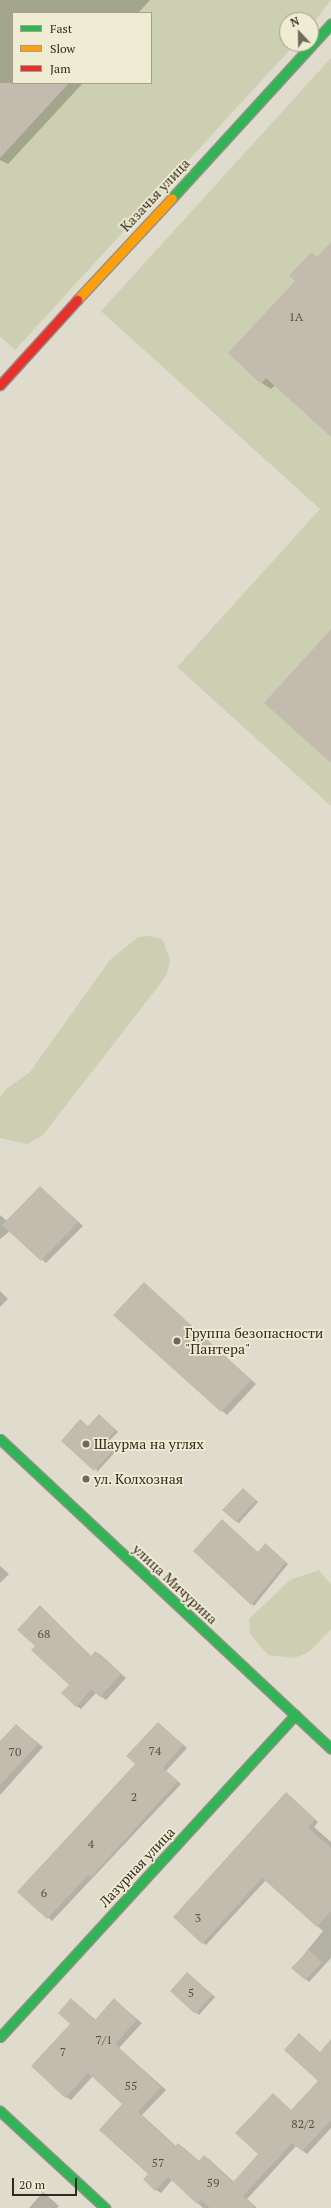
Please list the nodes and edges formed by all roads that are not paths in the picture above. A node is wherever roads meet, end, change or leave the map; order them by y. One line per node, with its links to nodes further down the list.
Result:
1 (331, 24): 2 (street, Казачья улица)
2 (0, 385)
3 (0, 1440): 4 (street, улица Мичурина)
4 (295, 1716): 5 (street, улица Мичурина); 6 (street, Лазурная улица)
5 (331, 1749)
6 (0, 2037)
7 (0, 2111): 8 (street)
8 (105, 2208)

